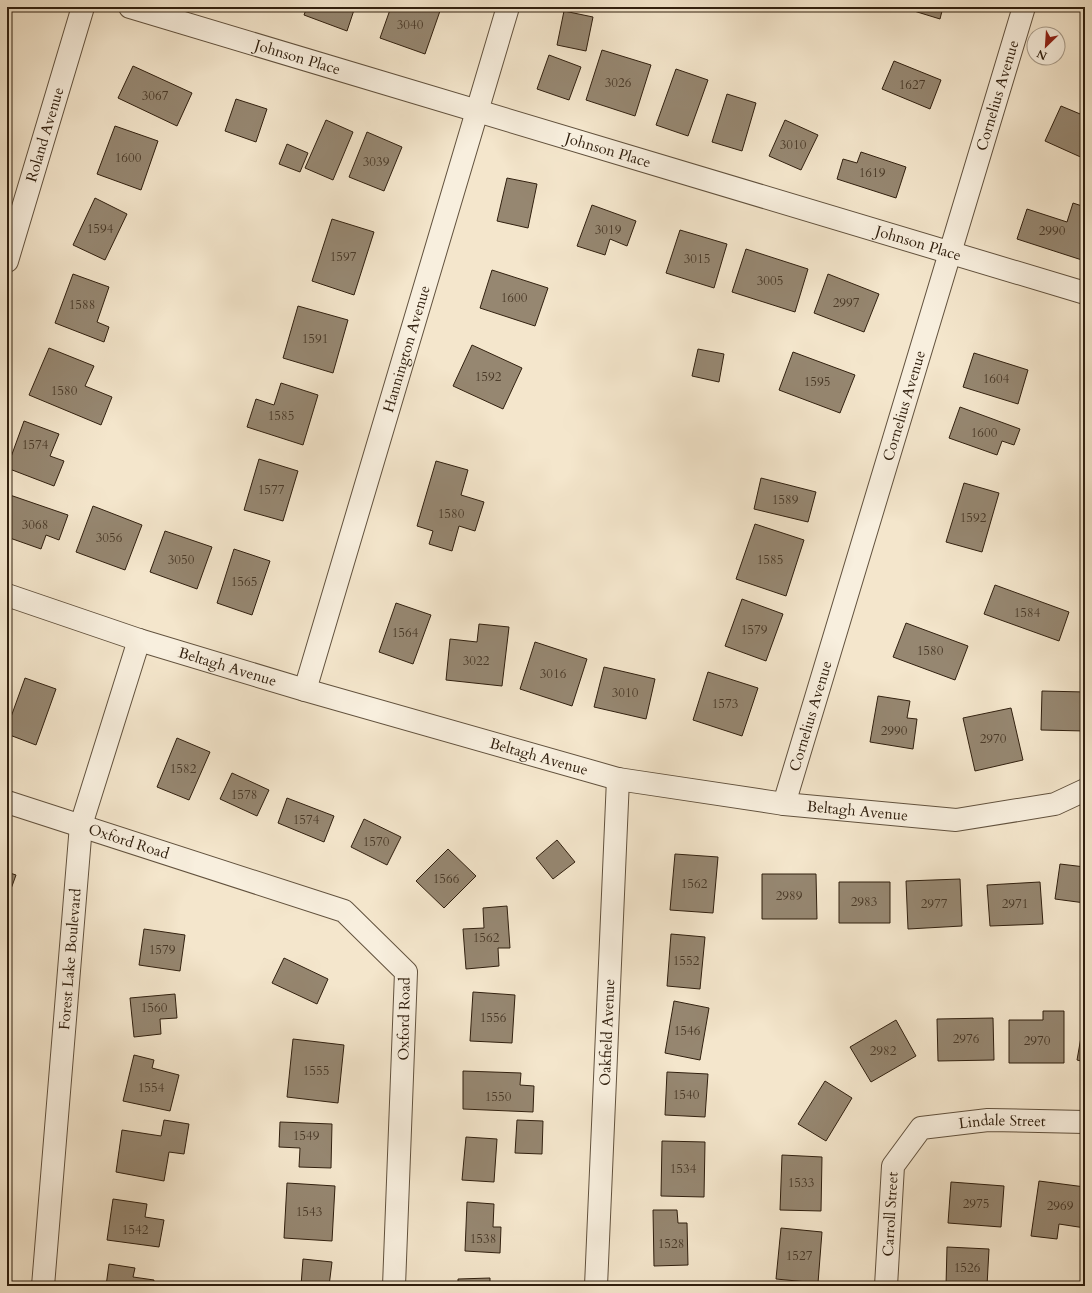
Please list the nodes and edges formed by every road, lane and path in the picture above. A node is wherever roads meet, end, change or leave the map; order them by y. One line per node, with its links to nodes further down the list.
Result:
1 (83, 7): 7 (street, Roland Avenue)
2 (130, 7): 5 (street, Johnson Place)
3 (508, 7): 5 (street, Hannington Avenue)
4 (1024, 7): 6 (street, Cornelius Avenue)
5 (477, 111): 6 (street, Johnson Place); 11 (street, Hannington Avenue)
6 (950, 252): 8 (street, Johnson Place); 15 (street, Cornelius Avenue)
7 (7, 261)
8 (1085, 293)
9 (7, 595): 10 (street, Beltagh Avenue)
10 (139, 640): 11 (street, Beltagh Avenue); 16 (street, Forest Lake Boulevard)
11 (305, 690): 12 (street, Beltagh Avenue)
12 (618, 779): 15 (street, Beltagh Avenue); 21 (street, Oakfield Avenue)
13 (1085, 790): 15 (street, Beltagh Avenue)
14 (7, 802): 16 (street, Oxford Road)
15 (784, 804)
16 (81, 825): 19 (street, Forest Lake Boulevard); 20 (street, Oxford Road)
17 (1085, 1122): 18 (street, Lindale Street)
18 (921, 1128): 22 (street, Carroll Street)
19 (42, 1286)
20 (394, 1286)
21 (596, 1286)
22 (886, 1286)

